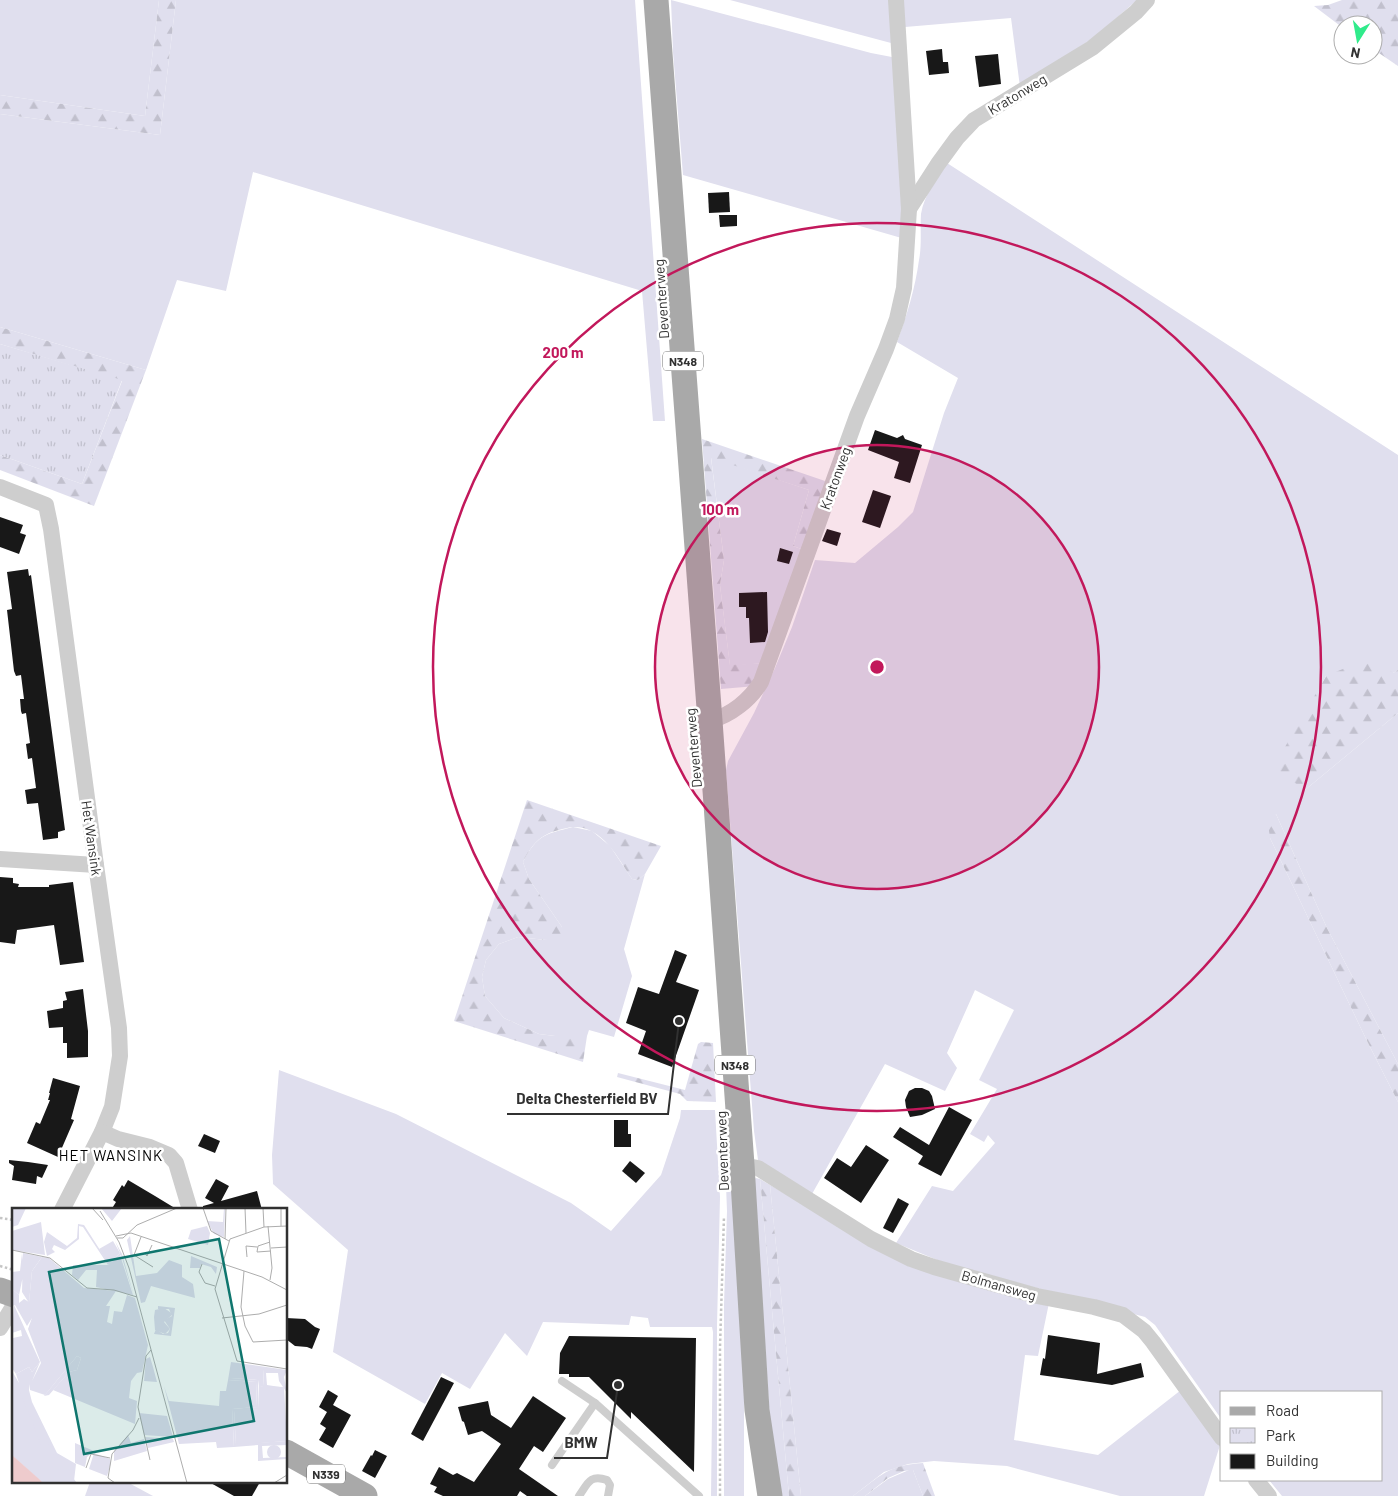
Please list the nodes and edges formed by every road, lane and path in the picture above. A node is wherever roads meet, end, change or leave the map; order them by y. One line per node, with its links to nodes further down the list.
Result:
1 (656, 0): 6 (main road, Deventerweg / N348)
2 (896, 0): 4 (street, Kratonweg)
3 (1146, 0): 4 (street, Kratonweg)
4 (909, 209): 6 (street, Kratonweg)
5 (0, 487): 8 (street, Het Wansink)
6 (710, 721): 10 (main road, Deventerweg / N348)
7 (0, 859): 8 (street)
8 (96, 865): 9 (street, Het Wansink)
9 (102, 1132): 11 (street, Het Wansink); 12 (street)
10 (742, 1165): 22 (main road, Deventerweg / N348); 23 (street, Bolmansweg)
11 (63, 1208)
12 (189, 1208)
13 (724, 1210): 31 (path, Deventerweg)
14 (0, 1277): 15 (main road)
15 (12, 1281)
16 (0, 1290): 17 (main road)
17 (12, 1294)
18 (12, 1308): 19 (street)
19 (0, 1328)
20 (562, 1381): 21 (lane)
21 (595, 1403): 25 (lane); 30 (lane)
22 (757, 1410): 32 (main road, Deventerweg / N348); 33 (main road, Deventerweg / N348)
23 (1220, 1435)
24 (288, 1453): 27 (main road, N339)
25 (552, 1465)
26 (1257, 1481): 34 (street)
27 (365, 1496)
28 (579, 1496): 29 (lane)
29 (608, 1496)
30 (699, 1496)
31 (720, 1496)
32 (756, 1496)
33 (770, 1496)
34 (1269, 1496)

